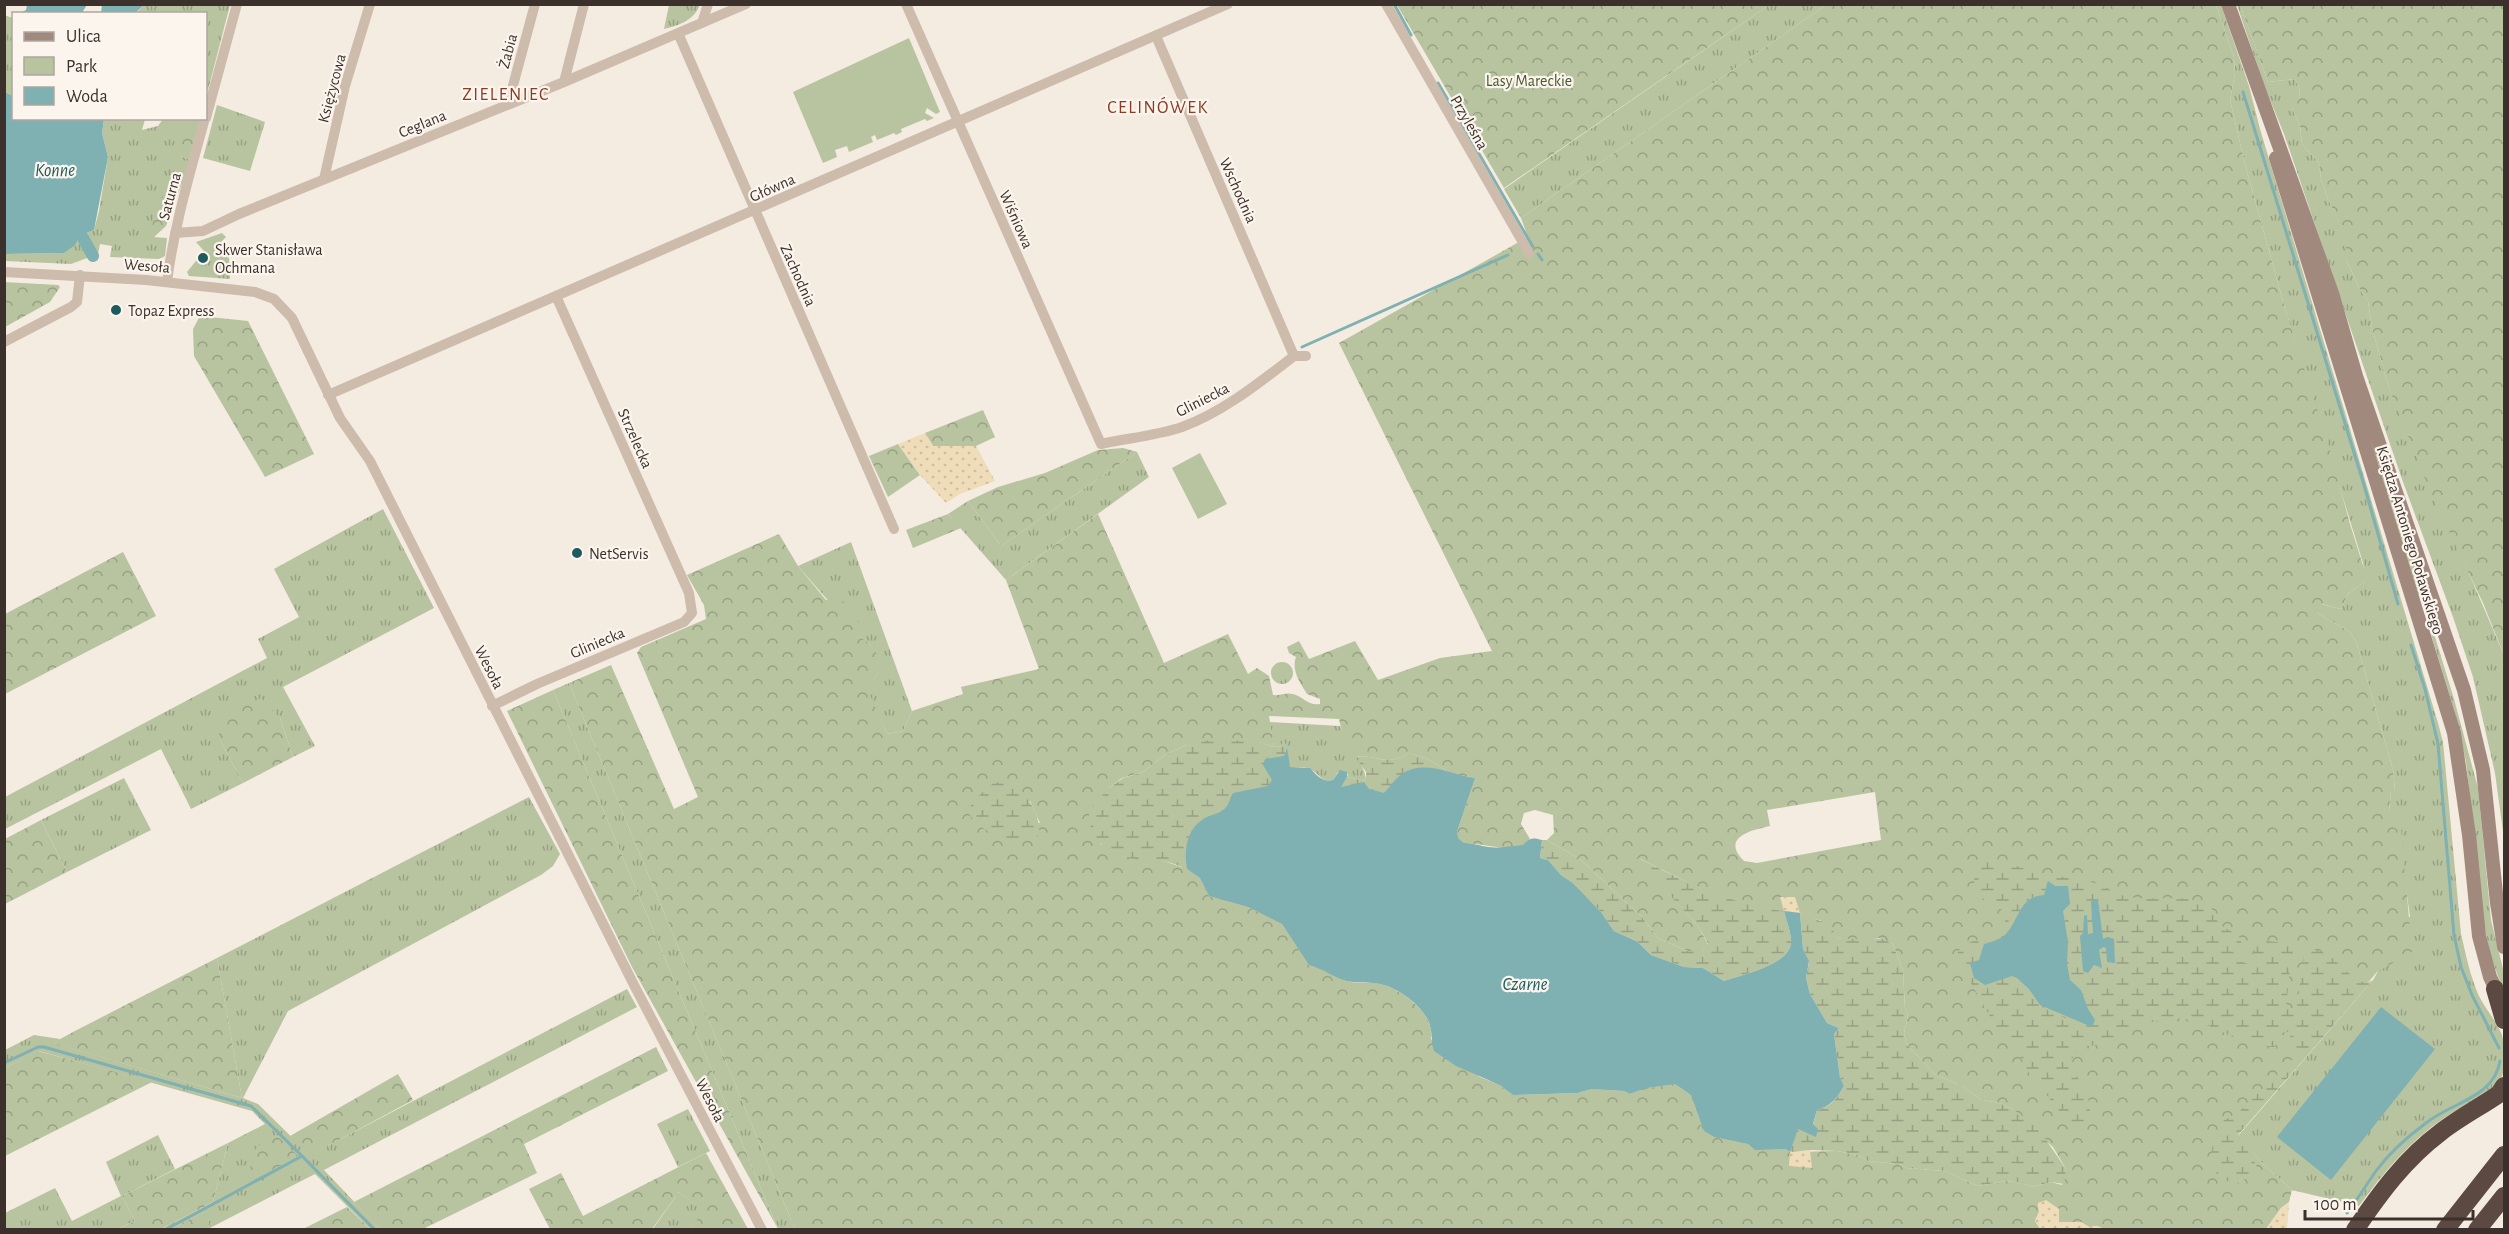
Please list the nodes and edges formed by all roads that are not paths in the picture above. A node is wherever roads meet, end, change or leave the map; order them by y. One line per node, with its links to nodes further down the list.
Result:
1 (237, 4): 17 (street, Saturna)
2 (370, 4): 20 (street, Księżycowa)
3 (535, 4): 16 (street, Żabia)
4 (584, 4): 14 (street)
5 (708, 4): 11 (street)
6 (746, 4): 11 (street, Ceglana)
7 (906, 4): 19 (street, Wiśniowa)
8 (1228, 4): 13 (street, Główna)
9 (1386, 4): 23 (street, Przyleśna)
10 (2228, 4): 15 (main road, Księdza Antoniego Poławskiego)
11 (702, 23): 12 (street, Ceglana)
12 (678, 33): 14 (street, Ceglana); 21 (street, Zachodnia)
13 (1156, 36): 19 (street, Główna); 29 (street, Wschodnia)
14 (564, 82): 16 (street, Ceglana)
15 (2258, 89): 35 (main road, Księdza Antoniego Poławskiego); 36 (main road, Księdza Antoniego Poławskiego)
16 (508, 104): 20 (street, Ceglana)
17 (207, 111)
18 (204, 120): 22 (street, Saturna)
19 (957, 122): 21 (street, Główna); 31 (street, Wiśniowa)
20 (324, 179): 22 (street, Ceglana)
21 (755, 211): 27 (street, Główna); 32 (street, Zachodnia)
22 (175, 233): 26 (street, Saturna)
23 (1529, 253)
24 (4, 272): 25 (street, Wesoła)
25 (80, 275): 26 (street, Wesoła); 28 (street)
26 (167, 282): 30 (street, Wesoła)
27 (556, 296): 30 (street, Główna); 33 (street, Strzelecka)
28 (4, 342)
29 (1300, 356): 31 (street, Gliniecka)
30 (328, 395): 34 (street, Wesoła)
31 (1101, 444)
32 (894, 529)
33 (689, 593): 34 (street, Gliniecka)
34 (492, 706): 44 (street, Wesoła)
35 (2505, 947)
36 (2495, 989): 37 (main road, Księdza Antoniego Poławskiego); 38 (highway)
37 (2505, 1006)
38 (2505, 1020)
39 (2505, 1086): 41 (highway)
40 (2505, 1104): 41 (highway)
41 (2464, 1117): 45 (highway)
42 (2505, 1155): 46 (highway)
43 (2505, 1196): 47 (highway)
44 (762, 1230)
45 (2355, 1230)
46 (2445, 1230)
47 (2477, 1230)

